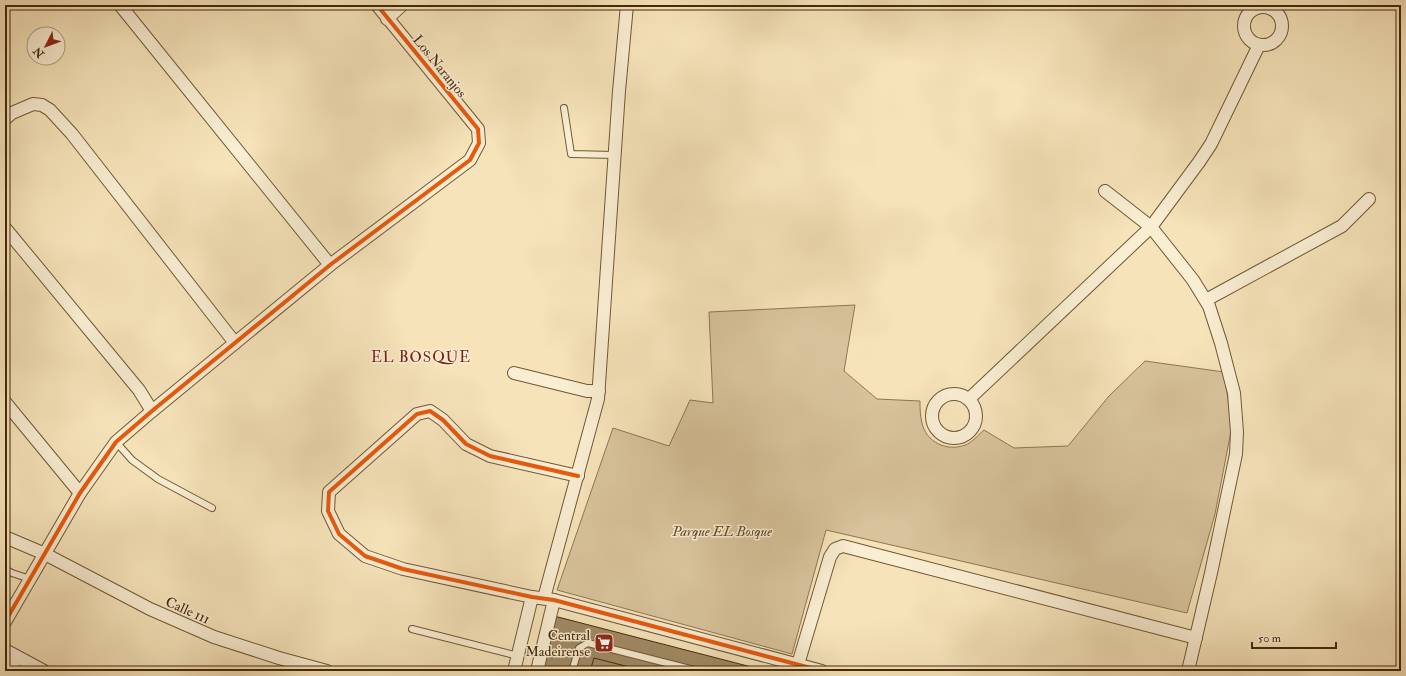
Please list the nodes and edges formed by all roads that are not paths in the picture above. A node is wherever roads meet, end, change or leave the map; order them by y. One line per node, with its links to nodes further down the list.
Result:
1 (120, 5): 15 (street)
2 (377, 5): 6 (street, Los Naranjos)
3 (402, 5): 6 (street)
4 (626, 5): 10 (street)
5 (1246, 7): 7 (street); 7 (street)
6 (387, 19): 15 (street, Los Naranjos)
7 (1259, 45): 13 (street)
8 (564, 108): 10 (lane)
9 (5, 119): 17 (street)
10 (614, 155): 19 (street)
11 (1104, 192): 13 (street)
12 (1369, 200): 16 (street)
13 (1151, 227): 16 (street); 20 (street)
14 (5, 228): 22 (street)
15 (330, 265): 17 (street)
16 (1206, 300): 34 (street)
17 (235, 343): 22 (street)
18 (514, 373): 19 (street)
19 (599, 391): 24 (street)
20 (969, 399)
21 (5, 402): 25 (street)
22 (152, 410): 23 (street)
23 (116, 442): 25 (street); 26 (lane)
24 (578, 476): 31 (street); 31 (street)
25 (80, 493): 28 (street)
26 (212, 508)
27 (5, 537): 28 (street, Calle 111)
28 (45, 554): 30 (street); 41 (street, Calle 111)
29 (5, 569): 30 (lane)
30 (30, 579): 32 (street)
31 (543, 598): 36 (street); 38 (street); 43 (street)
32 (5, 622)
33 (412, 629): 36 (lane)
34 (1196, 638): 38 (street); 47 (street)
35 (5, 650): 40 (street)
36 (518, 656): 42 (street)
37 (5, 666): 39 (street)
38 (797, 668): 46 (street)
39 (14, 671)
40 (44, 671)
41 (326, 671)
42 (514, 671)
43 (537, 671)
44 (572, 671): 45 (lane)
45 (698, 671)
46 (822, 671)
47 (1188, 671)

